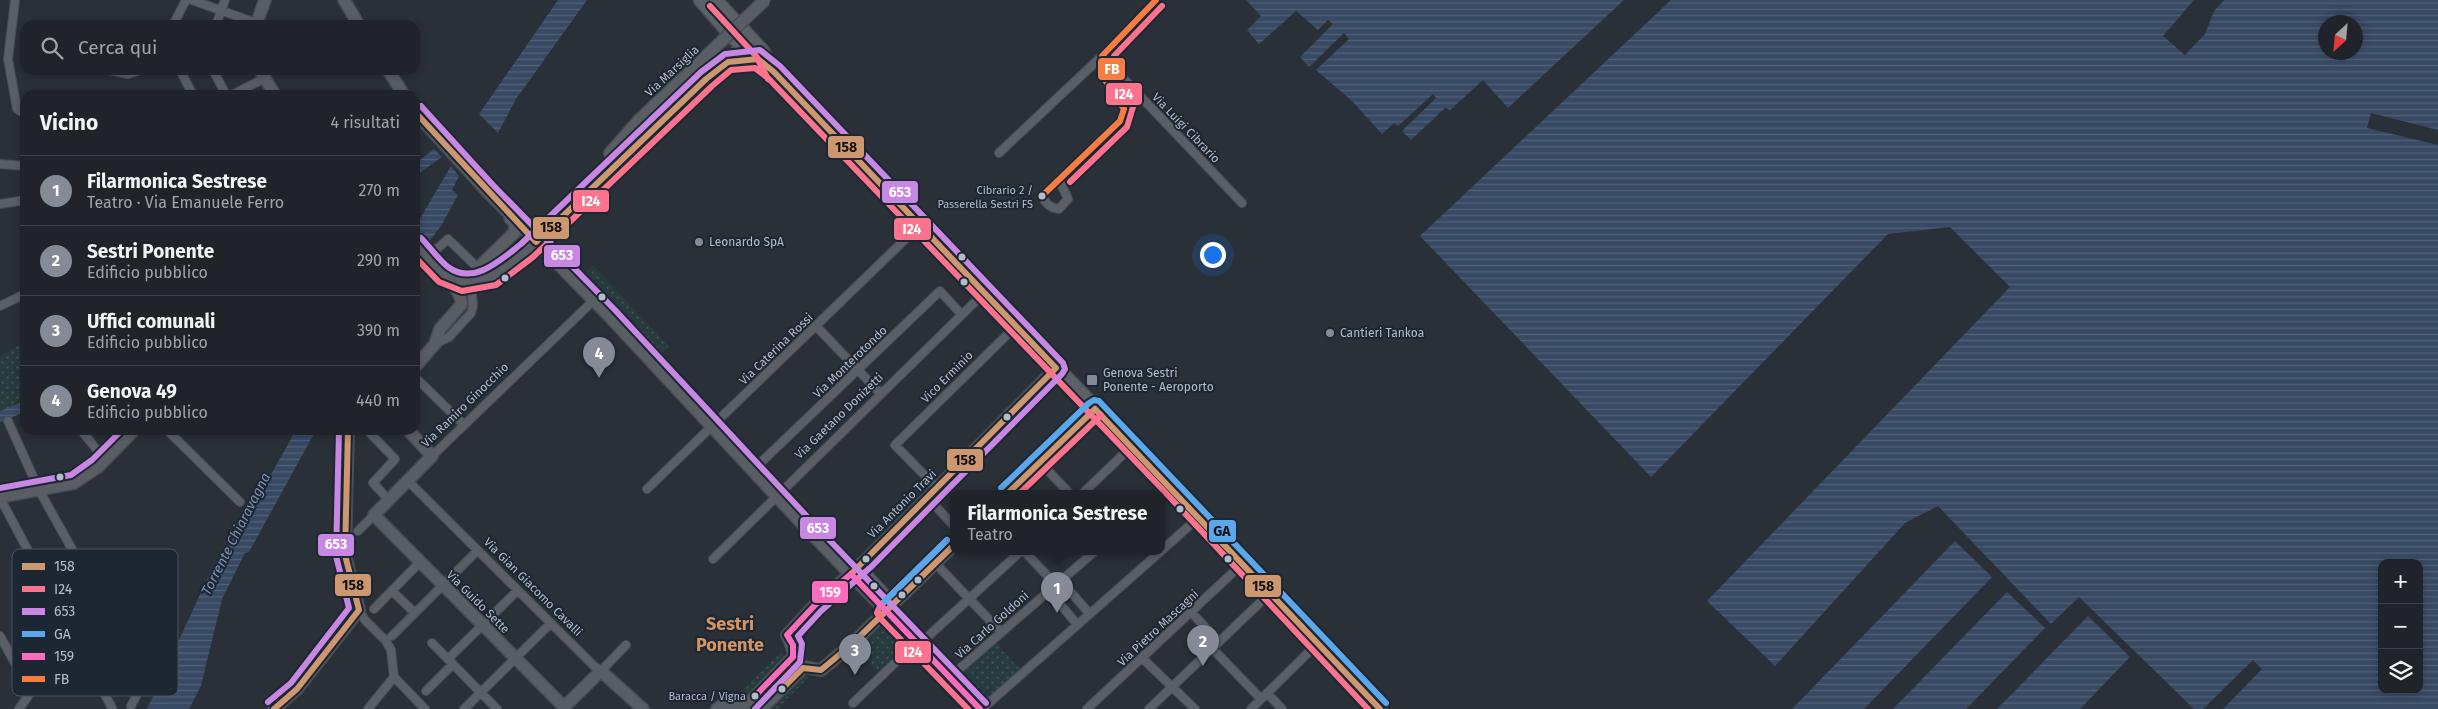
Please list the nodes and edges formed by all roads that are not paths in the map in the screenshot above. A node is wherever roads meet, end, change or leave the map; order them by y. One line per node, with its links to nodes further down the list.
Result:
1 (15, 0): 32 (street)
2 (186, 0): 12 (street)
3 (192, 0): 11 (street)
4 (225, 0): 11 (street)
5 (264, 0): 15 (street)
6 (344, 0): 16 (street)
7 (700, 0): 17 (main road)
8 (716, 0): 17 (main road)
9 (765, 0): 37 (street, Via Marsiglia, bridge)
10 (1156, 0): 19 (street)
11 (221, 11): 13 (street); 14 (street)
12 (176, 20)
13 (218, 20)
14 (245, 20)
15 (257, 20)
16 (357, 20)
17 (746, 42): 18 (main road); 20 (street)
18 (761, 55): 20 (street); 43 (main road)
19 (1102, 56): 21 (street, Via Luigi Cibrario); 34 (street)
20 (728, 62): 37 (street)
21 (1113, 68): 38 (street); 41 (street, Via Luigi Cibrario)
22 (183, 75): 27 (street)
23 (216, 75): 28 (street)
24 (260, 75): 29 (street)
25 (263, 75): 30 (street)
26 (391, 75): 31 (street)
27 (190, 90)
28 (223, 90)
29 (232, 90)
30 (272, 90)
31 (401, 90)
32 (20, 111)
33 (420, 117): 39 (street)
34 (999, 153)
35 (0, 164): 36 (street)
36 (20, 166)
37 (616, 166): 44 (street)
38 (1060, 178): 38 (street)
39 (486, 190): 44 (street); 47 (street)
40 (20, 201): 42 (street)
41 (1242, 203)
42 (0, 204)
43 (920, 226): 50 (main road); 55 (street, Via Caterina Rossi)
44 (536, 242): 49 (street); 52 (street)
45 (420, 249): 46 (street)
46 (426, 255): 47 (street); 48 (street)
47 (478, 268): 49 (street)
48 (444, 275): 49 (street); 57 (street)
49 (470, 283): 57 (street)
50 (984, 293): 54 (street, Via Gaetano Donizetti); 56 (main road)
51 (20, 296): 53 (street)
52 (594, 301): 65 (street, Via Ramiro Ginocchio); 66 (street)
53 (0, 306)
54 (962, 314): 60 (street, Via Monterotondo); 62 (street, Via Gaetano Donizetti)
55 (816, 326): 60 (street); 66 (street, Via Caterina Rossi)
56 (1016, 326): 59 (main road); 80 (street, Vico Erminio)
57 (435, 344): 58 (street)
58 (420, 361)
59 (1056, 368): 63 (main road); 80 (street, Via Antonio Travi)
60 (858, 370): 62 (street); 77 (street, Via Monterotondo)
61 (420, 383): 65 (street)
62 (881, 394): 87 (street, Via Gaetano Donizetti)
63 (1095, 409): 73 (main road); 76 (street)
64 (8, 421): 82 (street)
65 (464, 425): 74 (street, Via Ramiro Ginocchio)
66 (712, 426): 77 (street); 81 (street, Via Caterina Rossi)
67 (85, 435): 75 (street)
68 (129, 435): 75 (street)
69 (172, 435): 91 (street)
70 (348, 435): 118 (street)
71 (372, 435): 90 (street)
72 (413, 435): 74 (street)
73 (1132, 446): 79 (main road); 85 (street)
74 (432, 456): 78 (street, Via Ramiro Ginocchio)
75 (105, 460): 82 (street)
76 (1040, 462): 83 (street); 84 (street)
77 (753, 470): 87 (street)
78 (408, 481): 90 (street, Via Ramiro Ginocchio); 100 (street, Via Gian Giacomo Cavalli)
79 (1169, 484): 86 (street); 93 (main road)
80 (937, 488): 89 (street, Via Antonio Travi)
81 (647, 489)
82 (39, 490): 88 (street); 98 (street)
83 (1011, 490)
84 (1066, 490)
85 (1086, 490)
86 (1162, 490)
87 (776, 496): 105 (street, Via Gaetano Donizetti); 109 (street)
88 (0, 498): 97 (street)
89 (928, 498): 94 (street); 109 (street, Via Antonio Travi)
90 (389, 500): 92 (street, Via Ramiro Ginocchio)
91 (240, 502)
92 (374, 515): 95 (street, Via Ramiro Ginocchio); 106 (street, Via Guido Sette)
93 (1199, 517): 96 (street); 107 (main road)
94 (950, 522)
95 (358, 531)
96 (1165, 547)
97 (27, 549)
98 (72, 549)
99 (950, 549): 108 (street)
100 (477, 551): 111 (street); 114 (street, Via Gian Giacomo Cavalli)
101 (1017, 555): 116 (street)
102 (1028, 555): 110 (street)
103 (1091, 555): 110 (street, Via Carlo Goldoni)
104 (1155, 555): 122 (street)
105 (712, 559)
106 (420, 562): 111 (street, Via Guido Sette); 112 (street)
107 (1243, 563): 115 (main road); 120 (street, Via Pietro Mascagni)
108 (936, 564): 116 (street); 119 (street)
109 (851, 574): 119 (street); 135 (street, Via Antonio Travi)
110 (1058, 583): 113 (street, Via Carlo Goldoni); 122 (street)
111 (443, 585): 121 (street); 125 (street, Via Guido Sette)
112 (392, 590): 117 (street); 121 (street)
113 (1048, 590): 124 (street); 126 (street, Via Carlo Goldoni)
114 (517, 591): 123 (street, Via Gian Giacomo Cavalli); 125 (street)
115 (1270, 593): 129 (street); 132 (main road)
116 (969, 598): 126 (street); 131 (street)
117 (374, 608)
118 (360, 610): 142 (street); 158 (street)
119 (886, 612): 131 (street); 140 (street)
120 (1191, 612): 129 (street); 138 (street, Via Pietro Mascagni)
121 (415, 613): 128 (street)
122 (1089, 613): 124 (street)
123 (550, 624): 137 (street); 141 (street, Via Gian Giacomo Cavalli)
124 (1077, 624): 167 (street)
125 (482, 625): 137 (street, Via Guido Sette); 139 (street)
126 (1001, 632): 143 (street, Via Carlo Goldoni)
127 (0, 636): 136 (street)
128 (392, 636)
129 (1219, 642): 134 (street)
130 (432, 643): 139 (street)
131 (916, 643): 143 (street); 151 (street)
132 (1318, 643): 150 (street); 153 (main road)
133 (626, 645): 141 (street)
134 (1212, 648): 144 (street); 150 (street)
135 (793, 657): 140 (street); 165 (street)
136 (12, 658)
137 (515, 658): 146 (street); 155 (street, Via Guido Sette)
138 (1142, 658): 144 (street); 156 (street, Via Pietro Mascagni)
139 (450, 662): 145 (street); 146 (street)
140 (803, 668): 166 (street)
141 (600, 671): 155 (street); 163 (street, Via Gian Giacomo Cavalli)
142 (394, 677): 159 (street); 160 (street)
143 (950, 677): 167 (street)
144 (1172, 687): 168 (street); 169 (street)
145 (426, 691)
146 (481, 692): 161 (street); 162 (street)
147 (28, 696): 157 (street)
148 (106, 696): 154 (street)
149 (136, 696): 152 (street)
150 (1264, 696): 170 (street); 171 (street)
151 (852, 703)
152 (131, 706)
153 (1373, 706)
154 (112, 708)
155 (563, 708)
156 (1090, 708)
157 (18, 709)
158 (274, 709)
159 (368, 709)
160 (424, 709)
161 (464, 709)
162 (497, 709)
163 (643, 709)
164 (717, 709): 165 (street)
165 (743, 709)
166 (761, 709)
167 (981, 709)
168 (1149, 709)
169 (1195, 709)
170 (1251, 709)
171 (1282, 709)

